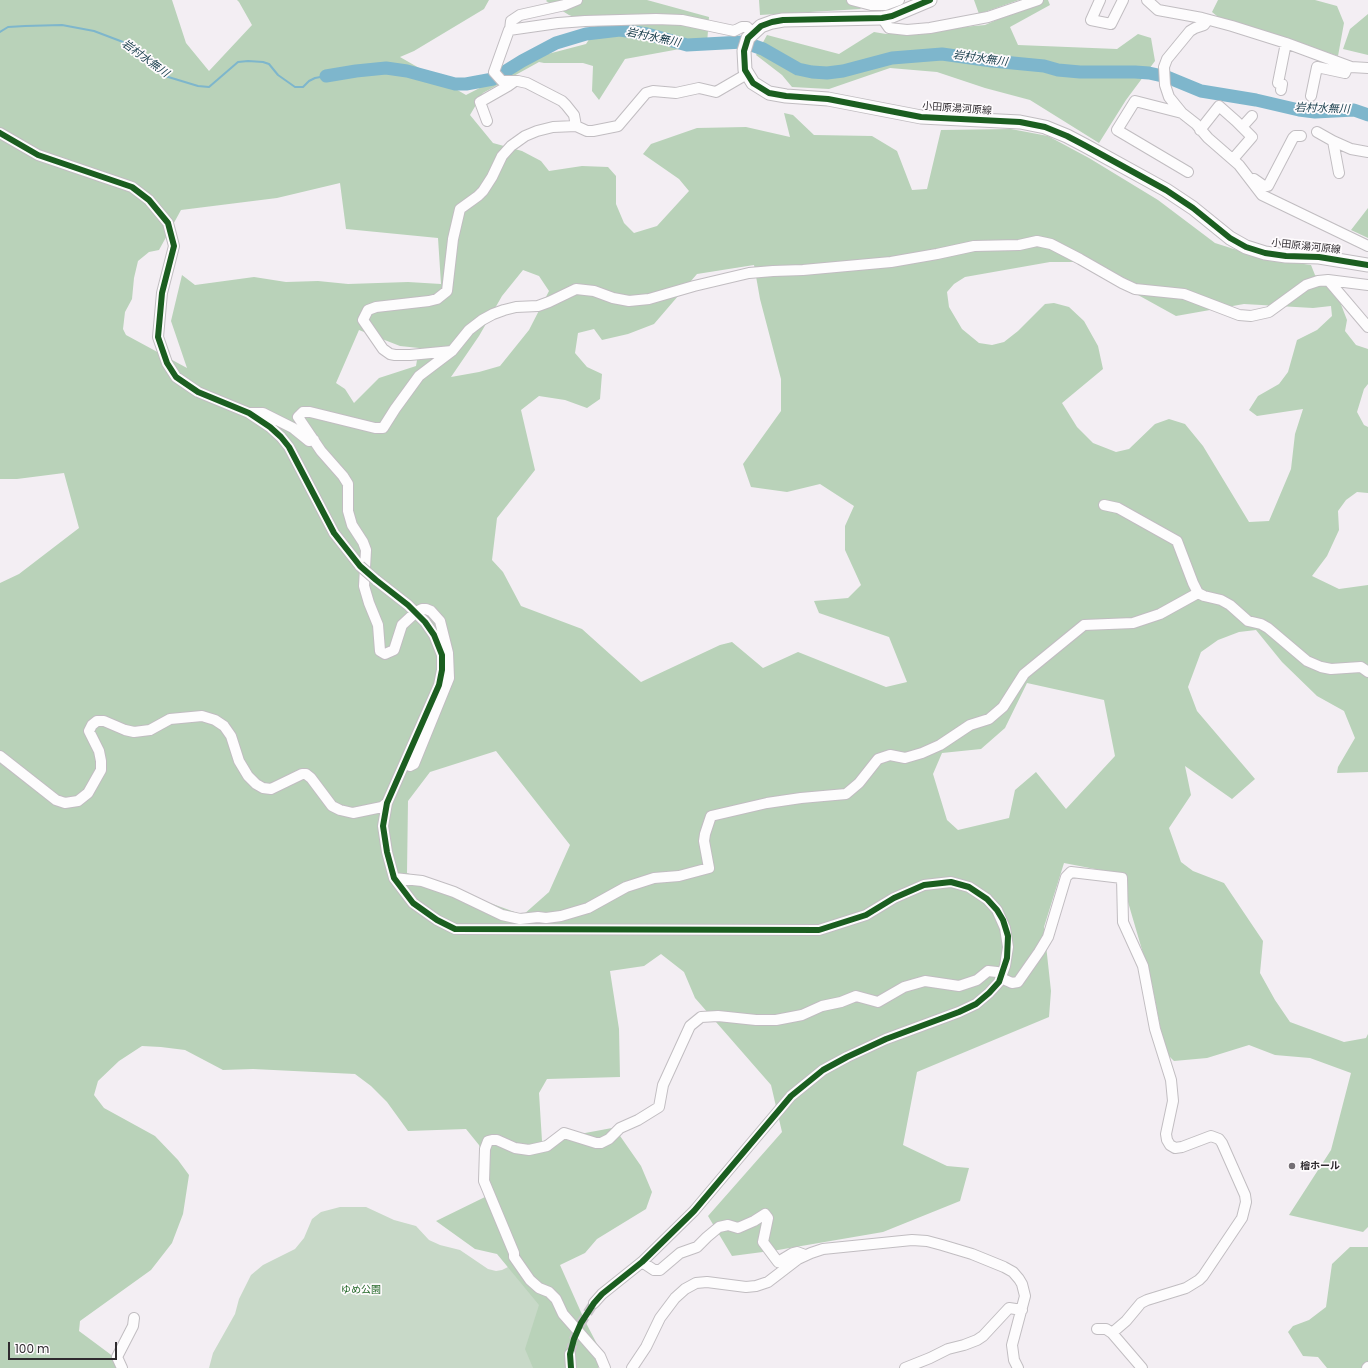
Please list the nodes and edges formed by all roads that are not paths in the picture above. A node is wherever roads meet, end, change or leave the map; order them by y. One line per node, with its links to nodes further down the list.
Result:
1 (577, 0): 11 (street)
2 (852, 0): 3 (street)
3 (899, 0)
4 (930, 0): 9 (main road)
5 (1038, 0): 9 (street)
6 (1100, 0): 7 (street)
7 (1123, 0)
8 (1147, 0): 10 (street)
9 (882, 18): 12 (main road)
10 (1208, 21): 13 (street); 20 (street)
11 (510, 30): 12 (street); 17 (street)
12 (750, 35): 16 (main road)
13 (1286, 43): 14 (street); 18 (street)
14 (1348, 66): 15 (street); 19 (street)
15 (1368, 68)
16 (747, 74): 23 (street); 36 (main road, 小田原湯河原線)
17 (515, 81): 22 (street); 23 (street)
18 (1282, 90)
19 (1311, 96)
20 (1182, 113): 25 (street); 32 (street)
21 (1252, 116): 24 (street)
22 (487, 121)
23 (576, 126): 40 (street)
24 (1242, 127): 25 (street); 31 (street)
25 (1200, 130): 31 (street)
26 (1317, 132): 29 (street)
27 (0, 133): 41 (street)
28 (1301, 136): 34 (street)
29 (1333, 140): 30 (street); 33 (street)
30 (1368, 152)
31 (1233, 159): 34 (street)
32 (1188, 172)
33 (1339, 173)
34 (1250, 180): 35 (street)
35 (1368, 246)
36 (1368, 265)
37 (1328, 280): 38 (street); 39 (street); 40 (street)
38 (1368, 285)
39 (1368, 327)
40 (452, 351): 42 (street)
41 (249, 413): 42 (street); 45 (street, bridge)
42 (314, 440): 45 (street)
43 (1104, 505): 44 (street)
44 (1198, 593): 46 (street); 49 (street)
45 (416, 612): 48 (street)
46 (1368, 672)
47 (0, 756): 48 (street)
48 (387, 803): 49 (street)
49 (394, 878): 50 (street)
50 (1001, 976): 52 (street); 57 (street); 61 (street)
51 (805, 1255): 52 (street); 54 (street); 62 (street)
52 (642, 1262): 53 (street)
53 (594, 1303)
54 (1022, 1310): 63 (street); 64 (street)
55 (134, 1318): 59 (street)
56 (1097, 1329): 57 (street)
57 (1112, 1333): 65 (street)
58 (570, 1354): 60 (street)
59 (122, 1368)
60 (571, 1368)
61 (605, 1368)
62 (632, 1368)
63 (905, 1368)
64 (1018, 1368)
65 (1142, 1368)

